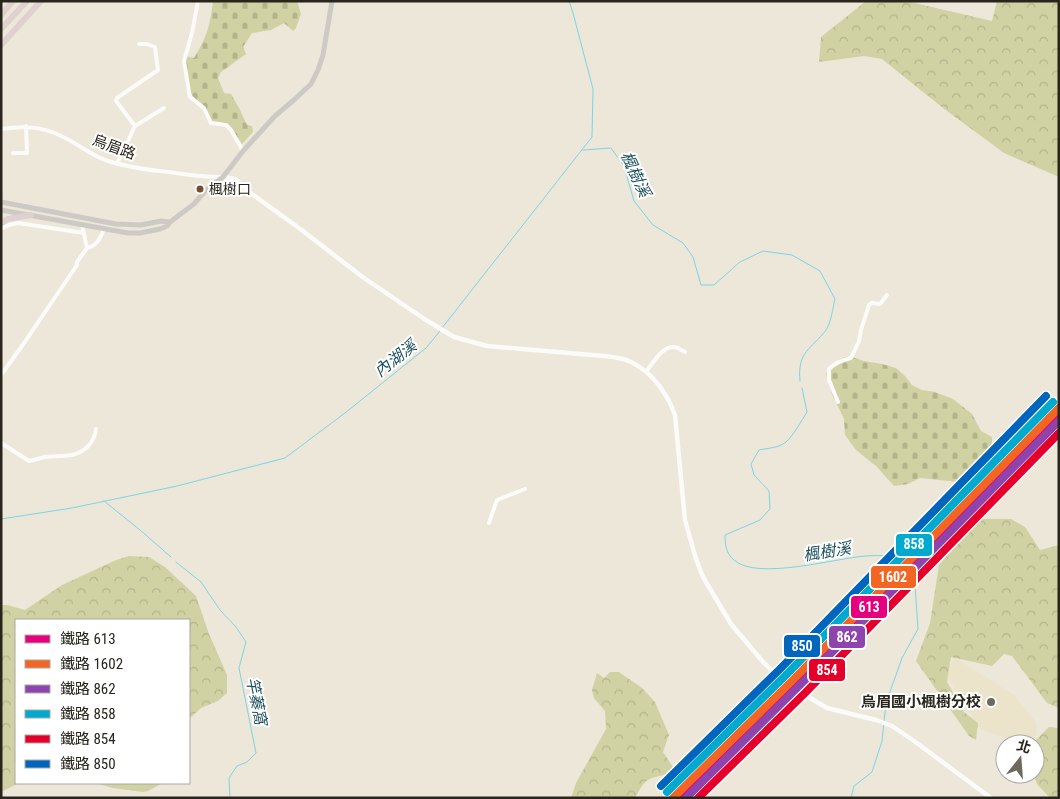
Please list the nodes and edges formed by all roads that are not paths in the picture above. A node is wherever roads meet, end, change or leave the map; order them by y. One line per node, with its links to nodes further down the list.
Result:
1 (13, 1): 6 (highway)
2 (26, 1): 7 (highway)
3 (42, 1): 9 (highway)
4 (198, 1): 14 (street)
5 (332, 1): 14 (main road)
6 (1, 15)
7 (1, 29)
8 (139, 44): 12 (street)
9 (1, 45)
10 (164, 108): 12 (street)
11 (26, 126): 13 (street, 烏眉路); 15 (street); 16 (street, 烏眉路)
12 (135, 126): 16 (street)
13 (1, 129)
14 (243, 151): 17 (main road)
15 (12, 153)
16 (117, 164): 17 (street, 烏眉路)
17 (223, 176): 21 (main road); 30 (street)
18 (1, 202): 21 (main road)
19 (1, 210): 20 (main road)
20 (31, 215): 22 (highway); 23 (main road)
21 (170, 222): 25 (main road)
22 (1, 223)
23 (82, 225): 25 (main road); 26 (street)
24 (1, 229): 26 (street)
25 (104, 229): 27 (street)
26 (84, 233): 27 (street)
27 (87, 248): 31 (street)
28 (887, 295): 32 (street)
29 (685, 352): 30 (street)
30 (646, 372): 37 (street)
31 (1, 375)
32 (838, 402)
33 (96, 429): 34 (street)
34 (1, 443)
35 (525, 489): 36 (street)
36 (489, 523)
37 (785, 682)
38 (793, 688): 39 (street)
39 (991, 798)

